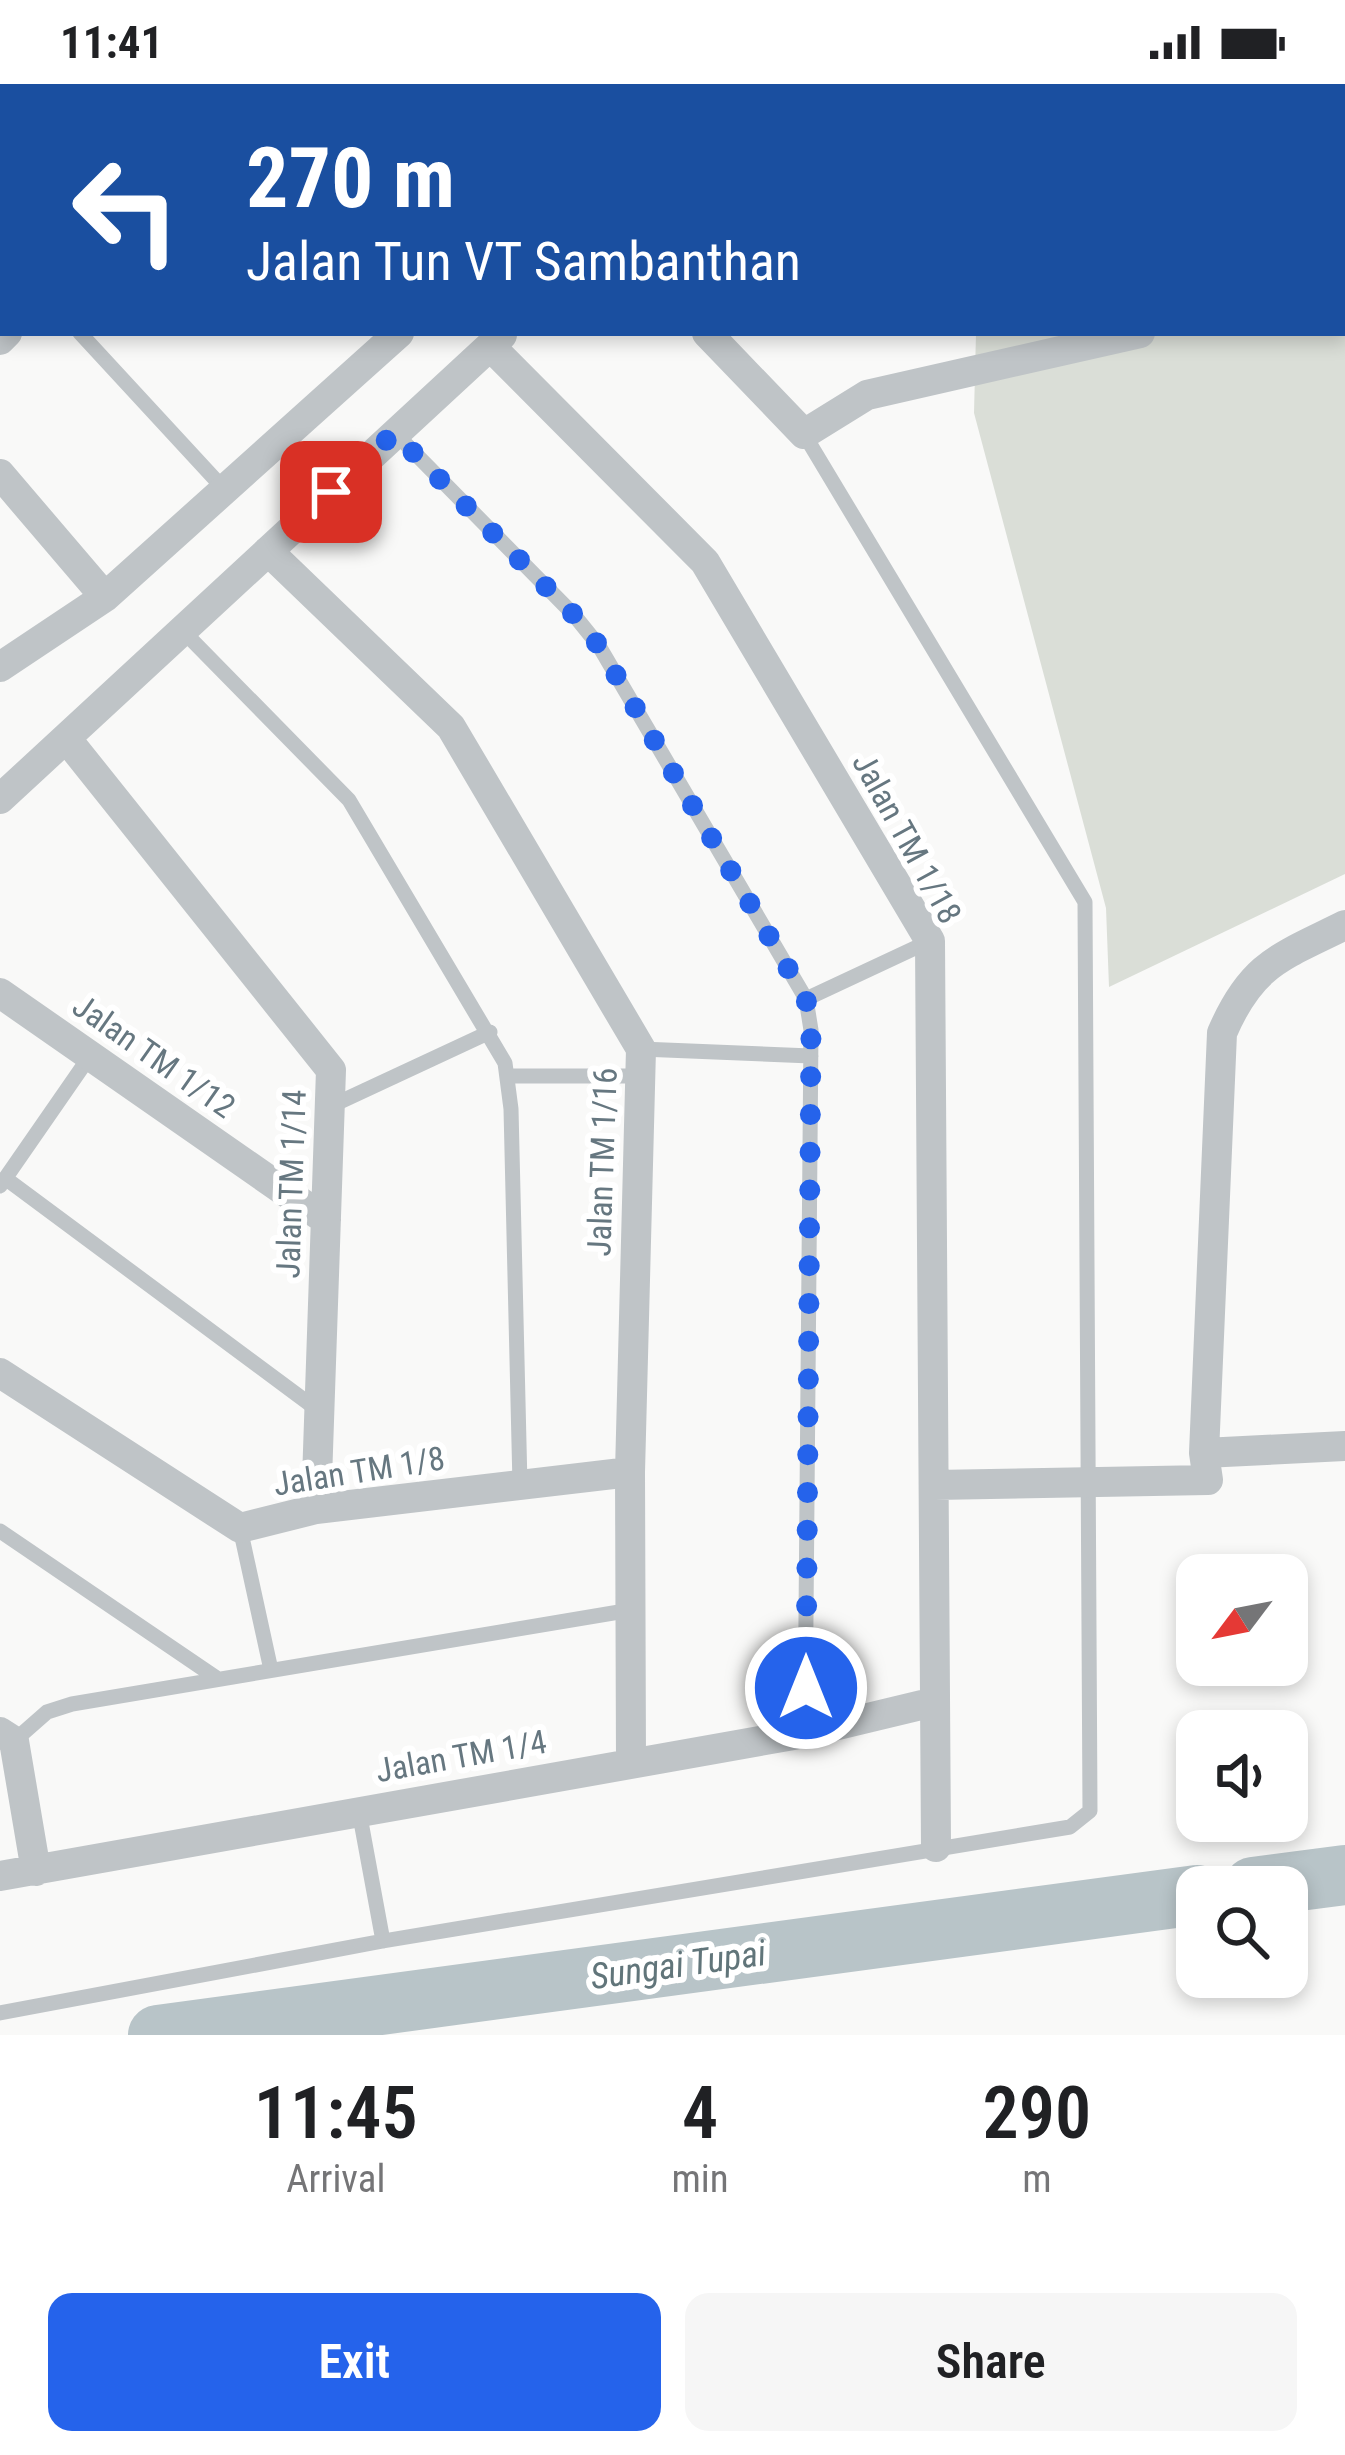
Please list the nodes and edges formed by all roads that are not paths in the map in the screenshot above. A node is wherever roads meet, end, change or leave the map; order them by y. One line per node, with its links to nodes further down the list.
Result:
1 (83, 336): 9 (lane)
2 (396, 336): 9 (street)
3 (710, 336): 7 (street)
4 (1127, 336): 7 (street)
5 (497, 340): 6 (street); 17 (street, Jalan TM 1/18)
6 (394, 433): 10 (street); 19 (lane)
7 (804, 434): 33 (lane)
8 (0, 474): 11 (street)
9 (224, 489): 11 (street)
10 (268, 550): 12 (street); 23 (street, Jalan TM 1/16)
11 (105, 597): 13 (street)
12 (182, 630): 14 (street); 20 (lane)
13 (5, 655)
14 (66, 738): 15 (street); 25 (street, Jalan TM 1/14)
15 (0, 800)
16 (1345, 925): 31 (street)
17 (930, 941): 19 (lane); 35 (street, Jalan TM 1/18)
18 (0, 993): 21 (street, Jalan TM 1/12)
19 (806, 999): 22 (lane)
20 (490, 1032): 24 (lane); 25 (lane)
21 (90, 1056): 26 (lane); 27 (street, Jalan TM 1/12)
22 (811, 1056): 23 (lane); 43 (lane)
23 (641, 1062): 24 (lane); 32 (street, Jalan TM 1/16)
24 (507, 1076): 34 (lane)
25 (329, 1107): 27 (street, Jalan TM 1/14)
26 (3, 1182): 29 (lane)
27 (326, 1220): 29 (street, Jalan TM 1/14)
28 (0, 1373): 37 (street, Jalan TM 1/8)
29 (319, 1411): 36 (street, Jalan TM 1/14)
30 (1345, 1446): 31 (street)
31 (1204, 1453): 33 (street)
32 (630, 1472): 34 (street, Jalan TM 1/8); 39 (street, Jalan TM 1/16)
33 (1091, 1482): 35 (street); 47 (lane)
34 (520, 1485): 36 (street, Jalan TM 1/8)
35 (935, 1486): 42 (street, Jalan TM 1/18)
36 (316, 1509): 37 (street, Jalan TM 1/8)
37 (239, 1528): 40 (lane)
38 (0, 1531): 41 (lane)
39 (631, 1610): 40 (lane); 45 (street, Jalan TM 1/16)
40 (271, 1670): 41 (lane)
41 (218, 1679): 44 (lane)
42 (934, 1702): 43 (street, Jalan TM 1/4); 47 (street, Jalan TM 1/18)
43 (806, 1733): 45 (street, Jalan TM 1/4)
44 (7, 1736): 48 (street)
45 (631, 1761): 46 (street, Jalan TM 1/4)
46 (359, 1811): 48 (street, Jalan TM 1/4); 50 (lane)
47 (935, 1846): 50 (lane)
48 (35, 1870): 49 (street, Jalan TM 1/4)
49 (0, 1876)
50 (382, 1941): 51 (lane)
51 (0, 2013)

